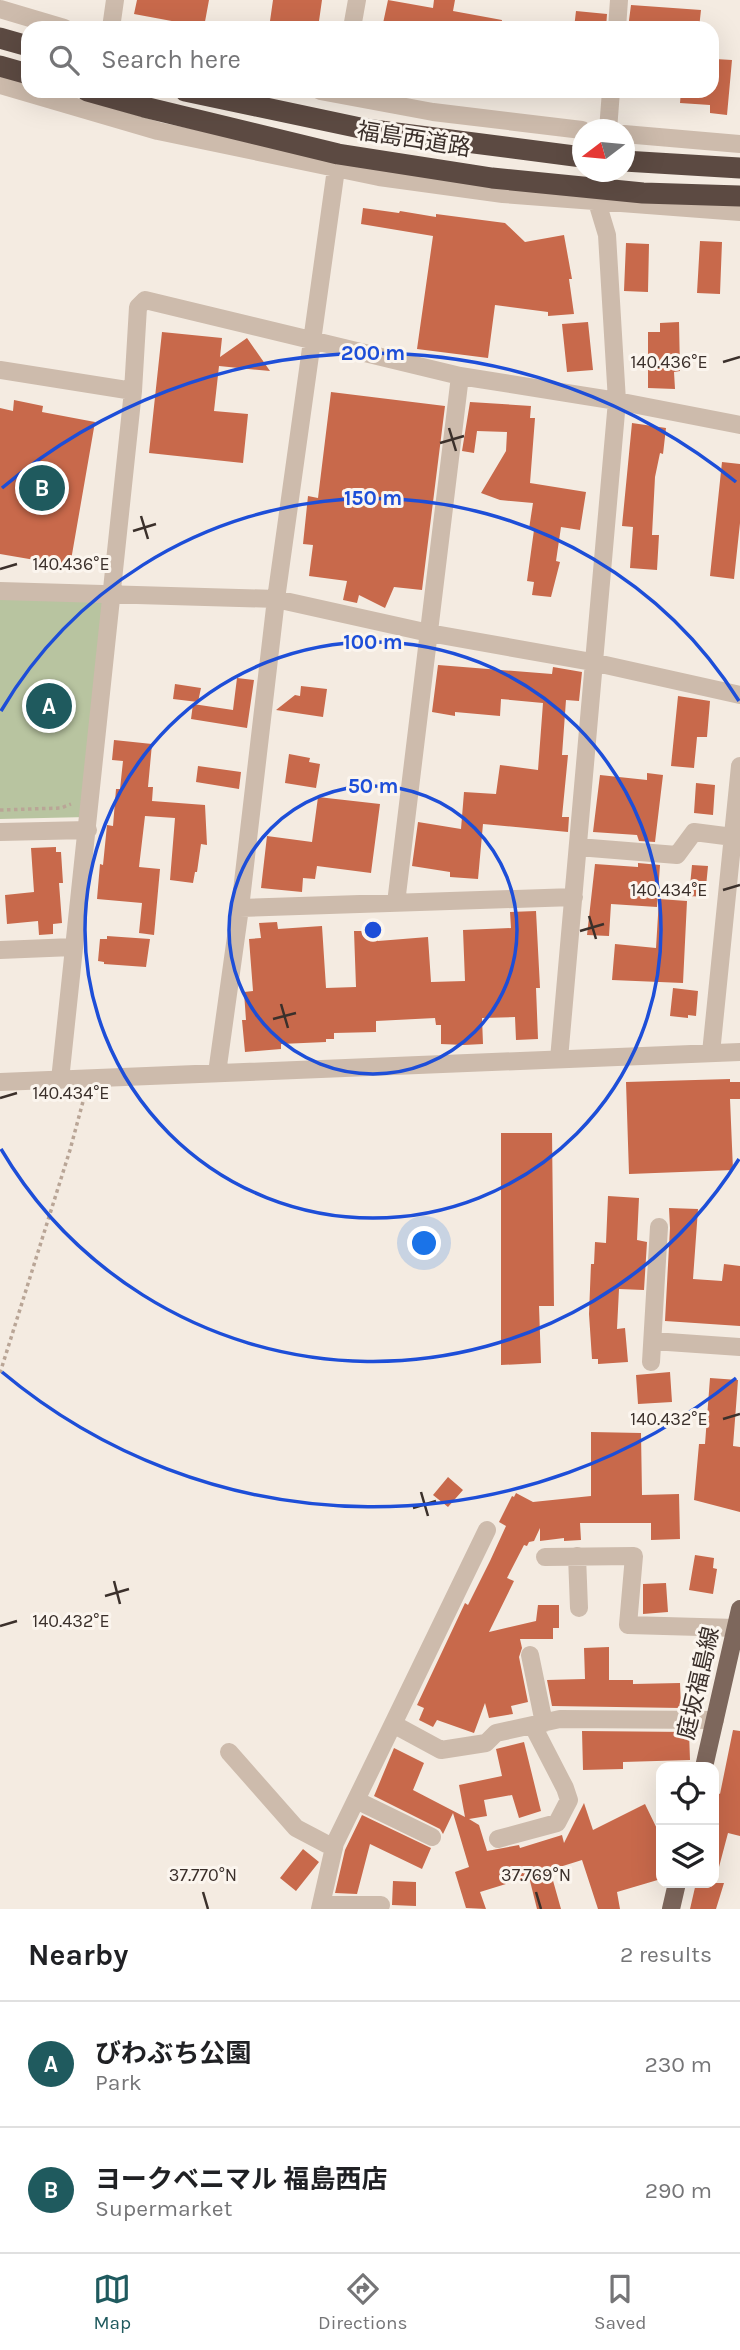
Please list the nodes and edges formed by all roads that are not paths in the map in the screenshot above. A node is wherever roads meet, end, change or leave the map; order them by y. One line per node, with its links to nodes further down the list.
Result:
1 (116, 0): 6 (street)
2 (357, 0): 7 (street)
3 (620, 0): 8 (street)
4 (0, 9): 5 (street)
5 (40, 21)
6 (112, 21)
7 (353, 21)
8 (618, 21)
9 (0, 37): 10 (highway)
10 (21, 44)
11 (0, 66): 12 (highway)
12 (21, 72)
13 (0, 85): 14 (street)
14 (21, 91)
15 (45, 98): 27 (street)
16 (112, 98): 28 (highway, 福島西道路)
17 (219, 98): 24 (highway, 福島西道路)
18 (364, 98): 21 (street)
19 (610, 98): 20 (street)
20 (609, 119)
21 (572, 129)
22 (635, 135): 23 (street)
23 (740, 144)
24 (572, 156)
25 (635, 162): 26 (highway)
26 (740, 168)
27 (336, 169): 29 (street); 31 (street)
28 (740, 196)
29 (597, 202): 30 (street); 35 (street)
30 (740, 212)
31 (312, 339): 33 (street); 34 (street); 39 (street)
32 (0, 370): 34 (street)
33 (460, 376): 35 (street); 40 (street)
34 (132, 391): 38 (street)
35 (617, 401): 36 (street); 41 (street)
36 (740, 425)
37 (0, 591): 38 (street)
38 (111, 593): 39 (street); 44 (street)
39 (276, 599): 40 (street); 50 (street)
40 (429, 633): 41 (street); 49 (street)
41 (592, 662): 42 (street); 47 (street)
42 (740, 695)
43 (740, 766): 46 (street)
44 (88, 830): 45 (street); 51 (street)
45 (0, 832)
46 (733, 837): 47 (street); 54 (street)
47 (578, 846): 48 (street)
48 (573, 897): 49 (street); 55 (street)
49 (396, 903): 50 (street)
50 (240, 908): 56 (street)
51 (73, 947): 52 (street); 57 (street)
52 (0, 950)
53 (740, 1052): 54 (street)
54 (711, 1053): 55 (street)
55 (559, 1059): 56 (street)
56 (217, 1073): 57 (street)
57 (60, 1080): 58 (street)
58 (0, 1082)
59 (659, 1227): 60 (street)
60 (653, 1340): 61 (street); 62 (street)
61 (740, 1347)
62 (651, 1362)
63 (487, 1530): 71 (street)
64 (578, 1556): 65 (street); 66 (street); 68 (street)
65 (545, 1557)
66 (579, 1608)
67 (740, 1609): 68 (main road, 庭坂福島線)
68 (736, 1628): 70 (main road, 庭坂福島線)
69 (530, 1655): 72 (street)
70 (715, 1720): 72 (street); 74 (main road, 庭坂福島線)
71 (393, 1724): 72 (street); 75 (street)
72 (539, 1725): 77 (street)
73 (229, 1752): 78 (street)
74 (705, 1762)
75 (356, 1800): 76 (street); 78 (street)
76 (432, 1837)
77 (498, 1839)
78 (334, 1848): 81 (street)
79 (676, 1888): 82 (main road)
80 (381, 1905): 81 (street)
81 (320, 1907)
82 (671, 1909)

